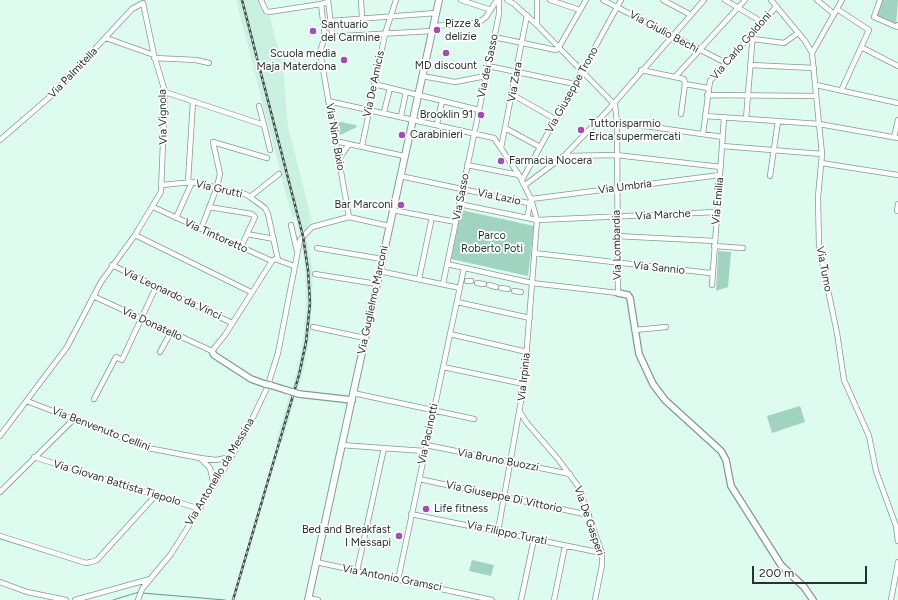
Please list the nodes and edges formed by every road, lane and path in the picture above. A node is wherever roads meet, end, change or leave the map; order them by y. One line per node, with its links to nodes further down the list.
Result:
1 (260, 0): 23 (street)
2 (361, 0): 35 (street)
3 (396, 0): 32 (street, Via De Amicis)
4 (439, 0): 30 (main road, Via Guglielmo Marconi)
5 (461, 0): 27 (street)
6 (498, 0): 40 (street); 47 (street, Via dei Sasso)
7 (507, 0): 33 (street)
8 (537, 0): 38 (street)
9 (550, 0): 29 (street)
10 (586, 0): 29 (street)
11 (603, 0): 25 (street, Via Giulio Bechi)
12 (621, 0): 25 (street, Via Giuseppe Trono)
13 (665, 0): 34 (street)
14 (704, 0): 34 (street)
15 (725, 0): 26 (street)
16 (745, 0): 26 (street)
17 (771, 0): 24 (street, Via Tumo)
18 (818, 0): 31 (street)
19 (842, 0): 28 (street)
20 (880, 0): 39 (street)
21 (328, 1): 23 (street); 36 (street)
22 (144, 2): 48 (street, Via Palmitella); 55 (street, Via Vignola)
23 (321, 4): 46 (street, Via Nino Bixio)
24 (776, 6): 37 (street, Via Carlo Goldoni); 42 (street, Via Tumo)
25 (617, 7): 44 (street, Via Giulio Bechi); 62 (street, Via Giuseppe Trono)
26 (738, 8): 37 (street); 53 (street)
27 (488, 9)
28 (837, 9): 31 (street); 52 (street)
29 (580, 10): 51 (street)
30 (436, 13): 32 (street); 40 (main road, Via Guglielmo Marconi)
31 (834, 14): 54 (street)
32 (391, 15): 35 (street); 43 (street, Via De Amicis)
33 (527, 15): 38 (street); 50 (street, Via Zara)
34 (691, 15): 44 (street)
35 (362, 18): 36 (street)
36 (331, 21): 45 (street)
37 (762, 22): 41 (street, Via Carlo Goldoni)
38 (537, 25): 51 (street)
39 (898, 25)
40 (433, 28): 43 (street); 65 (main road, Via Guglielmo Marconi)
41 (753, 33): 49 (street); 57 (street, Via Carlo Goldoni)
42 (798, 33): 49 (street); 54 (street, Via Tumo)
43 (385, 34): 45 (street); 68 (street, Via De Amicis)
44 (672, 35): 53 (street, Via Giulio Bechi); 63 (street)
45 (335, 36): 46 (street)
46 (325, 37): 83 (street, Via Nino Bixio)
47 (494, 37): 50 (street); 59 (street, Via dei Sasso)
48 (106, 38): 55 (street); 109 (street, Via Palmitella)
49 (753, 39): 58 (street)
50 (522, 43): 51 (street); 64 (street, Via Zara)
51 (559, 47): 62 (street)
52 (860, 47): 60 (street); 74 (street)
53 (699, 50): 57 (street, Via Giulio Bechi); 67 (street)
54 (812, 53): 61 (street, Via Tumo)
55 (154, 57): 56 (street); 75 (street, Via Vignola)
56 (209, 63)
57 (726, 63): 73 (street, Via Carlo Goldoni)
58 (751, 65): 61 (street); 80 (street)
59 (488, 66): 64 (street); 66 (street, Via dei Sasso)
60 (898, 66)
61 (814, 68): 71 (street, Via Tumo)
62 (582, 70): 69 (street, Via Giuseppe Trono); 85 (street)
63 (641, 70): 67 (street); 85 (street)
64 (516, 71): 69 (street); 78 (street, Via Zara)
65 (422, 76): 66 (street); 77 (main road, Via Guglielmo Marconi)
66 (486, 76): 89 (street, Via dei Sasso)
67 (675, 77): 70 (street)
68 (374, 84): 72 (street); 88 (street, Via De Amicis)
69 (575, 84): 96 (street, Via Giuseppe Trono)
70 (685, 84): 73 (street); 91 (street)
71 (816, 85): 74 (street); 81 (street, Via Tumo)
72 (390, 88): 76 (street); 90 (street)
73 (708, 88): 79 (street, Via Carlo Goldoni)
74 (841, 91): 86 (street)
75 (165, 92): 82 (street); 134 (street, Via Vignola)
76 (406, 92): 77 (street); 92 (street)
77 (418, 95): 84 (street); 95 (main road, Via Guglielmo Marconi)
78 (513, 95): 96 (street); 104 (street, Via Zara)
79 (708, 95): 80 (street); 93 (street, Via Carlo Goldoni)
80 (749, 95): 81 (street); 97 (street)
81 (816, 96): 102 (street, Via Tumo)
82 (193, 101): 103 (street); 133 (street)
83 (328, 101): 88 (street); 110 (street, Via Nino Bixio)
84 (442, 101): 89 (street); 101 (street)
85 (614, 102): 100 (street, Via Lombardia); 121 (street)
86 (898, 103)
87 (259, 106): 103 (street)
88 (369, 109): 90 (street); 112 (street, Via De Amicis)
89 (479, 110): 105 (street, Via dei Sasso)
90 (384, 112): 92 (street)
91 (681, 114)
92 (401, 116): 95 (street)
93 (705, 116): 94 (street); 106 (street, Via Carlo Goldoni)
94 (724, 118): 97 (street); 107 (street, Via Emilia)
95 (413, 119): 101 (street); 120 (main road, Via Guglielmo Marconi)
96 (555, 119): 115 (street, Via Giuseppe Trono)
97 (746, 119): 99 (street)
98 (898, 120): 108 (street)
99 (778, 121): 102 (street); 116 (street)
100 (617, 122): 106 (street); 119 (street, Via Lombardia)
101 (438, 124): 105 (street)
102 (819, 124): 108 (street); 118 (street, Via Tumo)
103 (264, 125): 117 (street)
104 (505, 128): 114 (street, Via Zara); 115 (street)
105 (474, 132): 114 (street); 125 (street, Via Sasso)
106 (703, 134): 107 (street)
107 (723, 137): 113 (street, Via Emilia)
108 (896, 137)
109 (0, 140)
110 (335, 141): 111 (street); 123 (street, Via Nino Bixio)
111 (349, 144): 112 (street); 123 (street)
112 (362, 146): 120 (street)
113 (722, 146): 116 (street); 126 (street, Via Emilia)
114 (501, 148): 132 (street)
115 (540, 148): 132 (street, Via Giuseppe Trono)
116 (775, 149): 118 (street); 131 (street)
117 (270, 150)
118 (822, 154): 124 (street, Via Tumo)
119 (616, 155): 121 (street); 126 (street); 138 (street, Via Lombardia)
120 (404, 156): 130 (main road, Via Guglielmo Marconi)
121 (564, 156): 135 (street)
122 (267, 158): 136 (street)
123 (338, 159): 148 (street, Via Nino Bixio)
124 (821, 163): 129 (street); 238 (street, Via Tumo)
125 (467, 165): 132 (street); 137 (street, Via Sasso)
126 (721, 167): 128 (street, Via Emilia)
127 (279, 174): 139 (street)
128 (720, 175): 138 (street, Via Umbria); 147 (street, Via Emilia)
129 (898, 175)
130 (400, 176): 137 (street, Via Lazio); 145 (main road, Via Guglielmo Marconi)
131 (770, 176)
132 (520, 178): 135 (street)
133 (190, 182): 134 (street, Via Grutti); 136 (street, Via Grutti); 151 (street)
134 (162, 185): 144 (street, Via Vignola)
135 (524, 185): 140 (street)
136 (217, 187): 139 (street, Via Grutti); 143 (street)
137 (462, 189): 140 (street, Via Lazio); 141 (street, Via Sasso)
138 (616, 189): 140 (street, Via Umbria); 150 (street, Via Lombardia)
139 (250, 197): 161 (street, Via Grutti)
140 (529, 201): 152 (street); 153 (street)
141 (459, 204): 152 (street, Via Marche); 154 (street, Via Sasso)
142 (898, 204): 146 (street)
143 (209, 207): 157 (street); 158 (street)
144 (153, 208): 151 (street, Via Tintoretto); 159 (street, Via Vignola)
145 (392, 210): 149 (street); 156 (main road, Via Guglielmo Marconi)
146 (897, 211)
147 (717, 212): 150 (street, Via Marche); 162 (street, Via Emilia)
148 (349, 217): 156 (street); 166 (street, Via Antonello da Messina)
149 (432, 217): 154 (street); 179 (street)
150 (616, 217): 153 (street, Via Marche); 160 (street, Via Lombardia)
151 (176, 218): 157 (street, Via Tintoretto)
152 (528, 218): 153 (street, Via Marche)
153 (537, 220): 167 (street, Via Irpinia)
154 (456, 222): 172 (street, Via Sasso)
155 (291, 225): 166 (street)
156 (389, 226): 168 (main road, Via Guglielmo Marconi)
157 (201, 229): 163 (street, Via Tintoretto)
158 (247, 234): 161 (street); 163 (street)
159 (135, 235): 173 (street, Via Vignola); 191 (street)
160 (616, 236): 162 (street); 171 (street, Via Lombardia)
161 (274, 239): 169 (street, Via Grutti)
162 (714, 244): 165 (street); 177 (street, Via Emilia)
163 (241, 247): 170 (street, Via Tintoretto)
164 (317, 248): 168 (street)
165 (743, 248)
166 (298, 252): 174 (street, Via Antonello da Messina)
167 (534, 253): 171 (street, Via Sannio); 181 (street, Via Irpinia)
168 (382, 259): 176 (main road, Via Guglielmo Marconi)
169 (278, 260): 170 (street); 174 (street)
170 (272, 261): 191 (street)
171 (617, 263): 177 (street, Via Sannio); 192 (street, Via Lombardia)
172 (447, 264): 175 (street); 183 (street, Via Sasso)
173 (112, 265): 185 (street, Via Leonardo da Vinci); 194 (street, Via Vignola)
174 (294, 266): 223 (street, Via Antonello da Messina)
175 (464, 268): 181 (street); 187 (street, Via Pacinotti)
176 (379, 271): 179 (street); 182 (main road, Via Guglielmo Marconi)
177 (712, 271): 184 (street, Via Emilia)
178 (315, 274): 182 (street)
179 (418, 279): 183 (street)
180 (477, 283): 186 (street)
181 (532, 283): 192 (street); 193 (street, Via Irpinia)
182 (377, 284): 204 (main road, Via Guglielmo Marconi)
183 (443, 284): 187 (street)
184 (712, 285)
185 (156, 286): 196 (street); 198 (street, Via Leonardo da Vinci)
186 (496, 287)
187 (460, 288): 195 (street, Via Pacinotti)
188 (502, 288): 189 (street)
189 (508, 289)
190 (514, 291): 193 (street)
191 (251, 292): 198 (street)
192 (618, 293): 201 (street)
193 (532, 294): 197 (street, Via Irpinia)
194 (93, 296): 196 (street, Via Donatello); 212 (street, Via Vignola)
195 (456, 302): 197 (street); 203 (street, Via Pacinotti)
196 (141, 318): 202 (street, Via Donatello); 211 (street)
197 (530, 318): 207 (street, Via Irpinia)
198 (232, 323): 206 (street)
199 (313, 327): 204 (street)
200 (666, 327): 201 (street)
201 (635, 330): 257 (street)
202 (171, 332): 205 (street); 206 (street, Via Donatello)
203 (450, 334): 207 (street); 208 (street, Via Pacinotti)
204 (365, 338): 210 (main road, Via Guglielmo Marconi)
205 (160, 352)
206 (212, 352): 210 (street, bridge)
207 (527, 352): 209 (street, Via Irpinia)
208 (443, 367): 209 (street); 213 (street, Via Pacinotti)
209 (524, 384): 214 (street, Via Irpinia)
210 (352, 396): 213 (street); 218 (main road, Via Guglielmo Marconi)
211 (94, 399)
212 (27, 401): 215 (street, Via Benvenuto Cellini); 217 (street, Via Vignola)
213 (433, 410): 216 (street); 219 (street, Via Pacinotti)
214 (520, 412): 225 (street, Via Irpinia); 226 (street, Via De Gasperi)
215 (74, 419): 222 (street); 224 (street, Via Benvenuto Cellini)
216 (474, 419)
217 (0, 436)
218 (341, 445): 220 (street); 241 (main road, Via Guglielmo Marconi)
219 (426, 445): 221 (street, Via Pacinotti); 225 (street, Via Bruno Buozzi)
220 (384, 448): 221 (street); 243 (street)
221 (424, 451): 227 (street, Via Pacinotti)
222 (34, 457): 229 (street); 230 (street, Via Giovan Battista Tiepolo)
223 (231, 457): 224 (street, Via Benvenuto Cellini); 228 (street, Via Antonello da Messina)
224 (200, 458): 228 (street)
225 (510, 462): 226 (street, Via Bruno Buozzi); 231 (street, Via Irpinia)
226 (570, 474): 234 (street, Via De Gasperi)
227 (418, 479): 231 (street, Via Giuseppe Di Vittorio); 233 (street, Via Pacinotti)
228 (214, 486): 232 (street, Via Antonello da Messina)
229 (0, 492)
230 (156, 495): 232 (street, Via Giovan Battista Tiepolo); 236 (street)
231 (504, 497): 234 (street, Via Giuseppe Di Vittorio); 235 (street, Via Irpinia)
232 (200, 508): 244 (street, Via Antonello da Messina)
233 (411, 514): 235 (street, Via Filippo Turati); 245 (street, Via Pacinotti)
234 (589, 515): 240 (street, Via De Gasperi)
235 (498, 531): 237 (street, Via Filippo Turati)
236 (0, 536)
237 (534, 539): 239 (street, Via Filippo Turati); 254 (street)
238 (898, 541)
239 (566, 546): 240 (street, Via Filippo Turati); 255 (street)
240 (602, 554): 256 (street, Via De Gasperi)
241 (316, 562): 243 (street, Via Antonio Gramsci); 248 (main road, Via Guglielmo Marconi)
242 (898, 562): 258 (street)
243 (357, 571): 245 (street, Via Antonio Gramsci)
244 (150, 579): 247 (street, Via Antonello da Messina); 251 (street)
245 (398, 580): 249 (street, Via Antonio Gramsci)
246 (0, 582): 250 (street)
247 (139, 598)
248 (308, 599): 252 (street)
249 (484, 599): 253 (street, Via Antonio Gramsci)
250 (66, 600)
251 (75, 600)
252 (318, 600)
253 (492, 600)
254 (520, 600)
255 (554, 600)
256 (595, 600)
257 (813, 600)
258 (891, 600)

